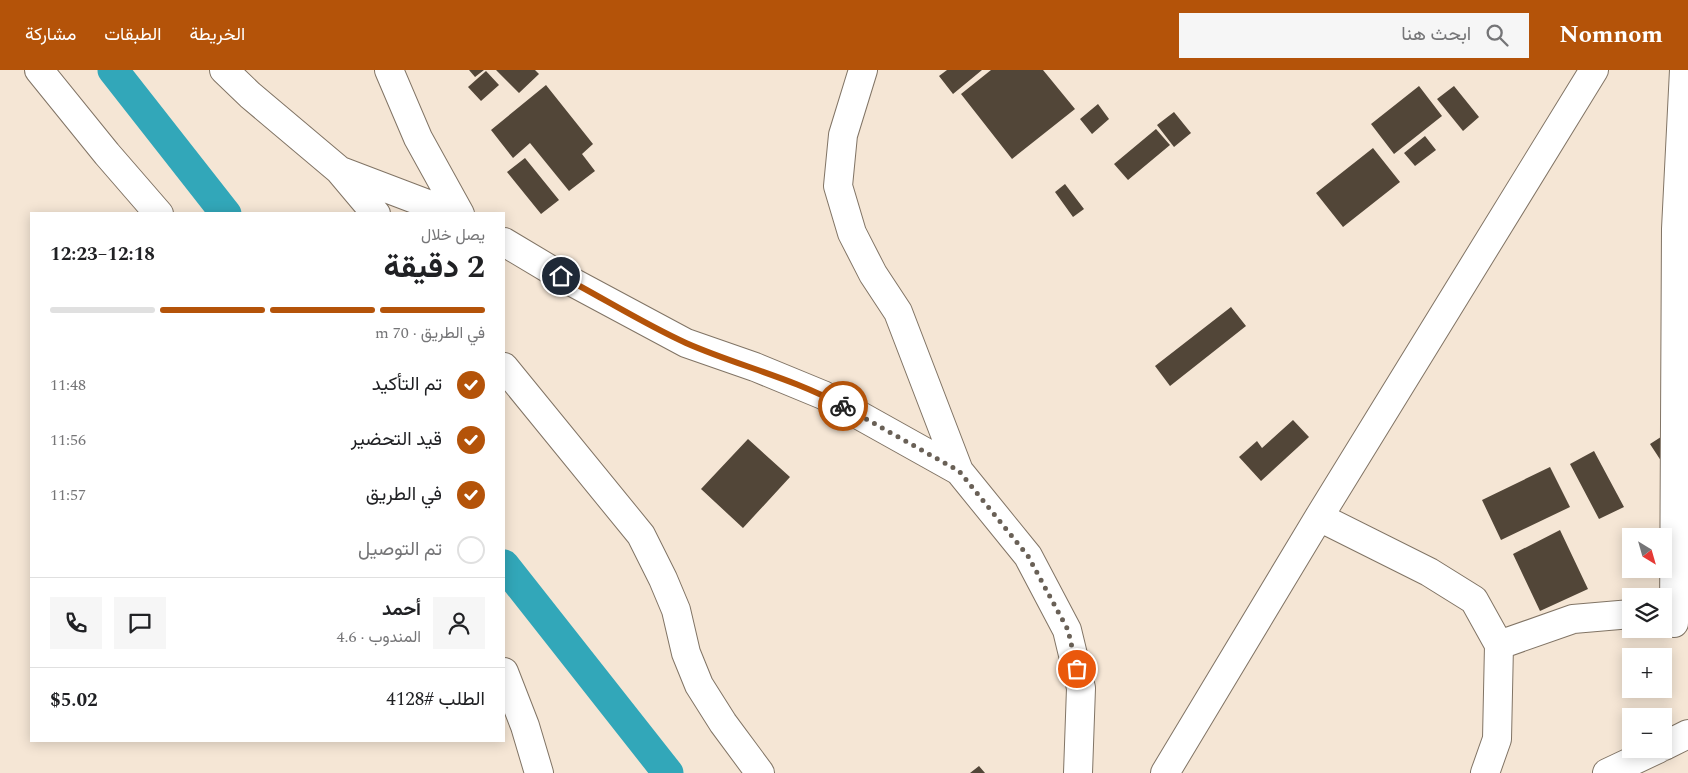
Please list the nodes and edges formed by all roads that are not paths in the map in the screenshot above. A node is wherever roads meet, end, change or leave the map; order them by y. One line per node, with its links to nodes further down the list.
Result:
1 (39, 70): 8 (street)
2 (224, 70): 7 (street)
3 (389, 70): 11 (street)
4 (862, 70): 14 (street)
5 (1594, 70): 15 (street)
6 (1684, 70): 17 (street)
7 (339, 170): 9 (street); 10 (street)
8 (157, 212)
9 (374, 212)
10 (449, 212)
11 (459, 212)
12 (505, 243): 14 (street)
13 (505, 368): 25 (street)
14 (959, 471): 26 (street)
15 (1319, 517): 18 (street); 27 (street)
16 (1622, 615): 18 (street)
17 (1675, 624)
18 (1499, 644): 28 (street)
19 (505, 674): 24 (street)
20 (1688, 734): 21 (street)
21 (1672, 742)
22 (1639, 758): 23 (street)
23 (1610, 772)
24 (539, 773)
25 (760, 773)
26 (1078, 773)
27 (1165, 773)
28 (1485, 773)

